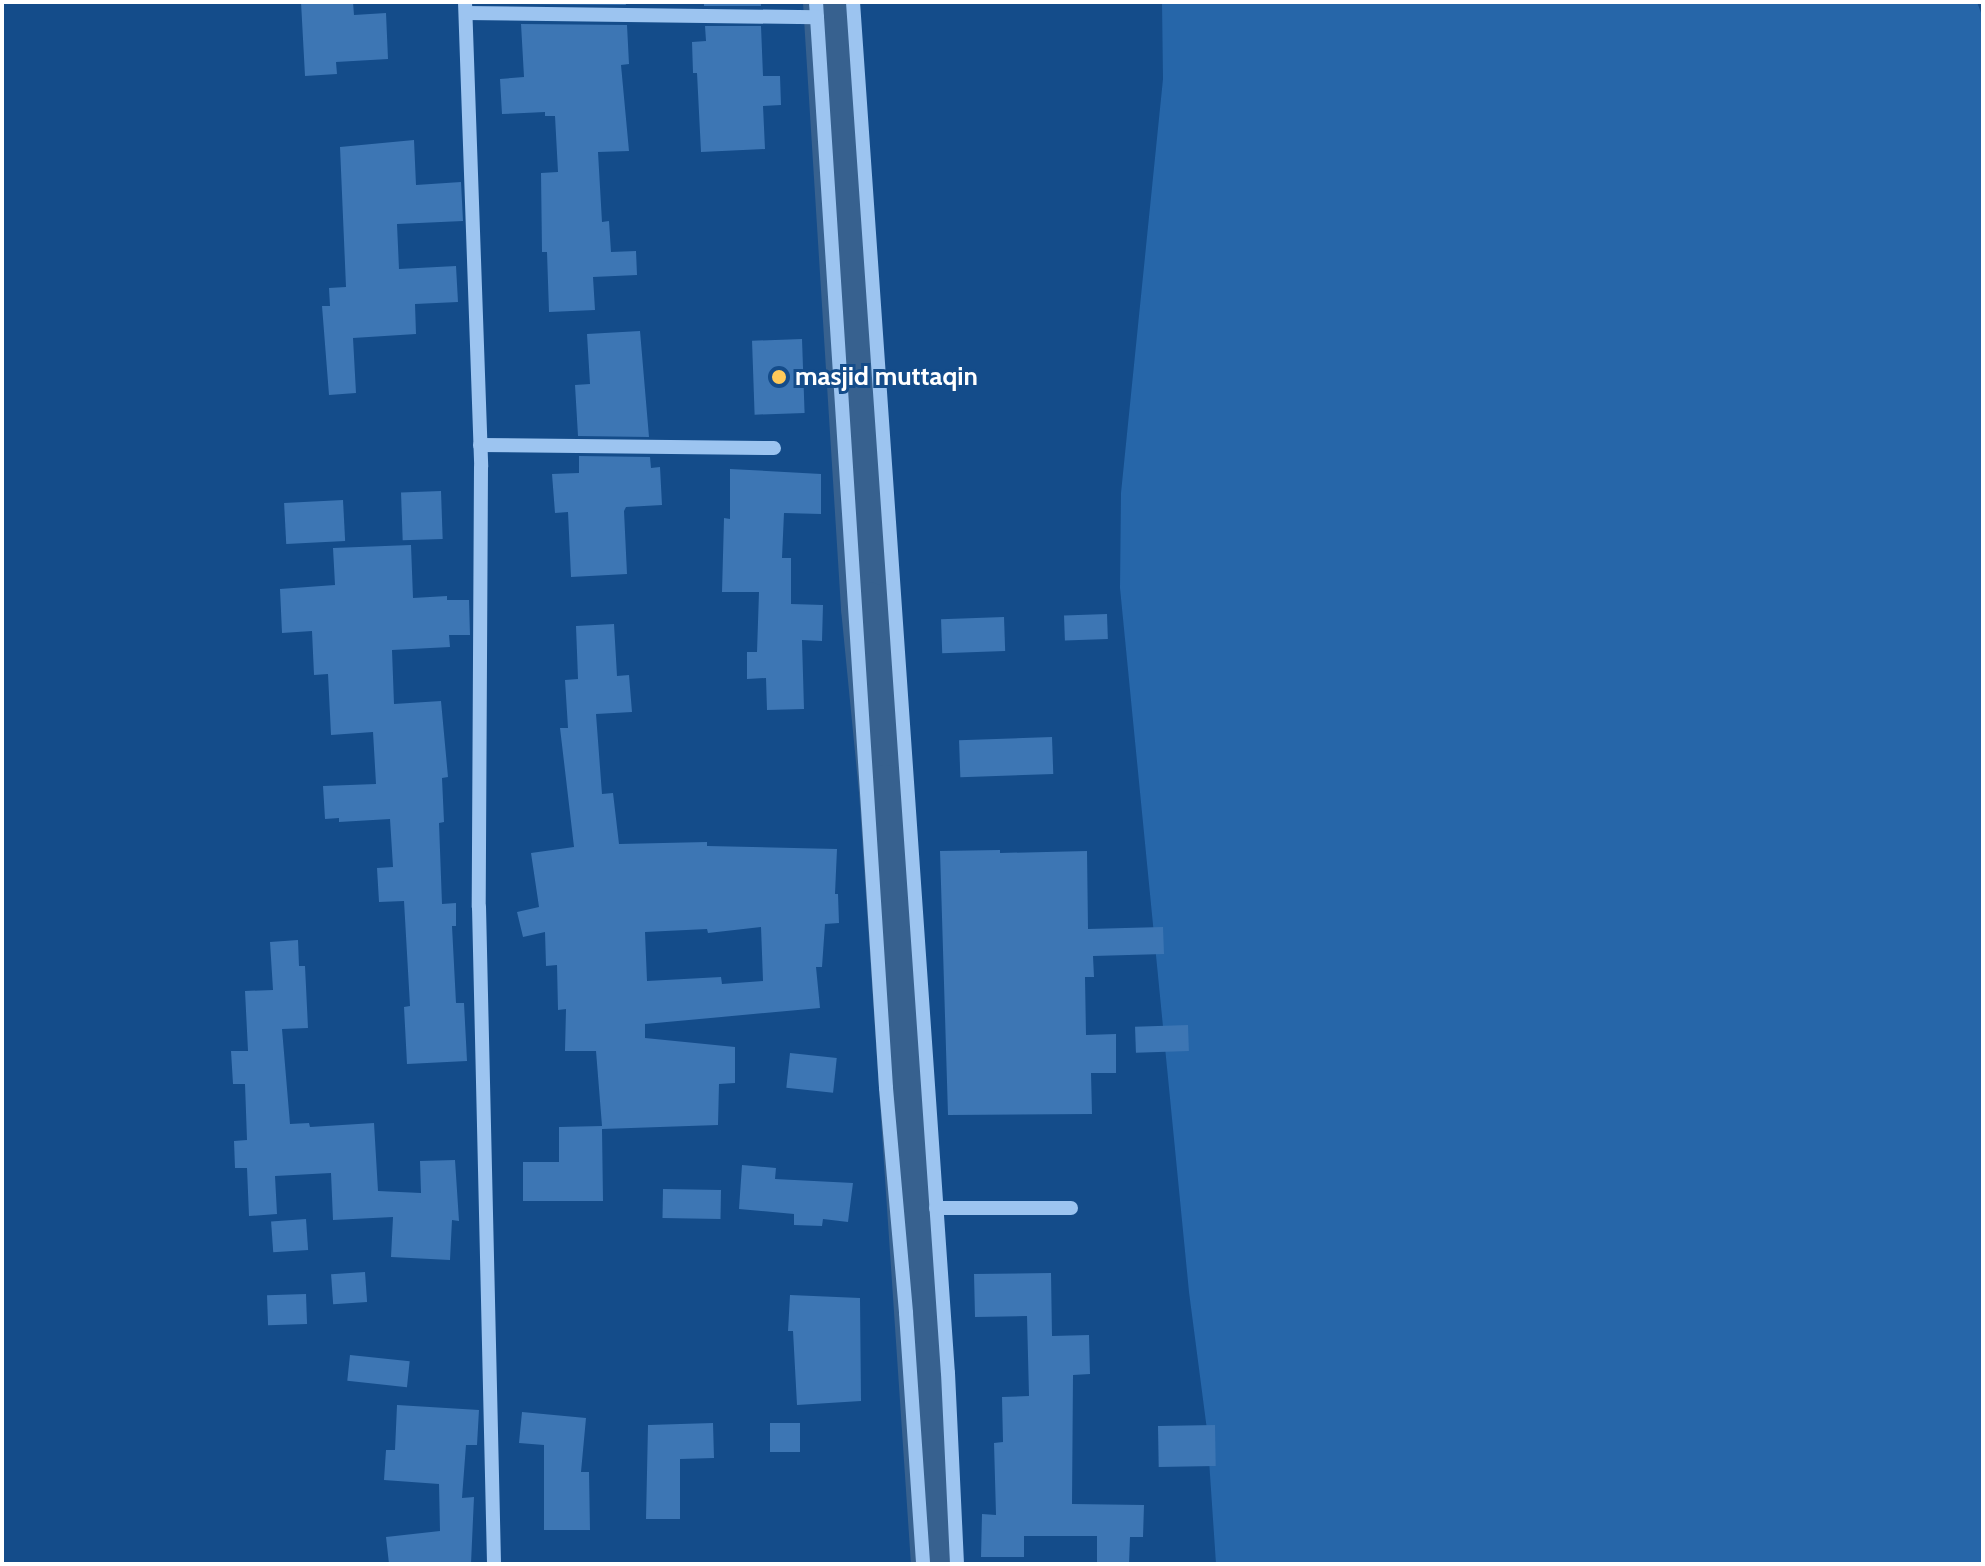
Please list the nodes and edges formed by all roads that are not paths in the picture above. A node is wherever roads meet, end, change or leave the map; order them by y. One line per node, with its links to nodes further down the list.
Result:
1 (853, 2): 6 (street)
2 (465, 8): 3 (street); 4 (street)
3 (817, 9): 9 (street)
4 (480, 445): 5 (street); 8 (street)
5 (774, 448)
6 (936, 1208): 7 (street); 10 (street)
7 (1071, 1208)
8 (494, 1564)
9 (923, 1564)
10 (957, 1564)

